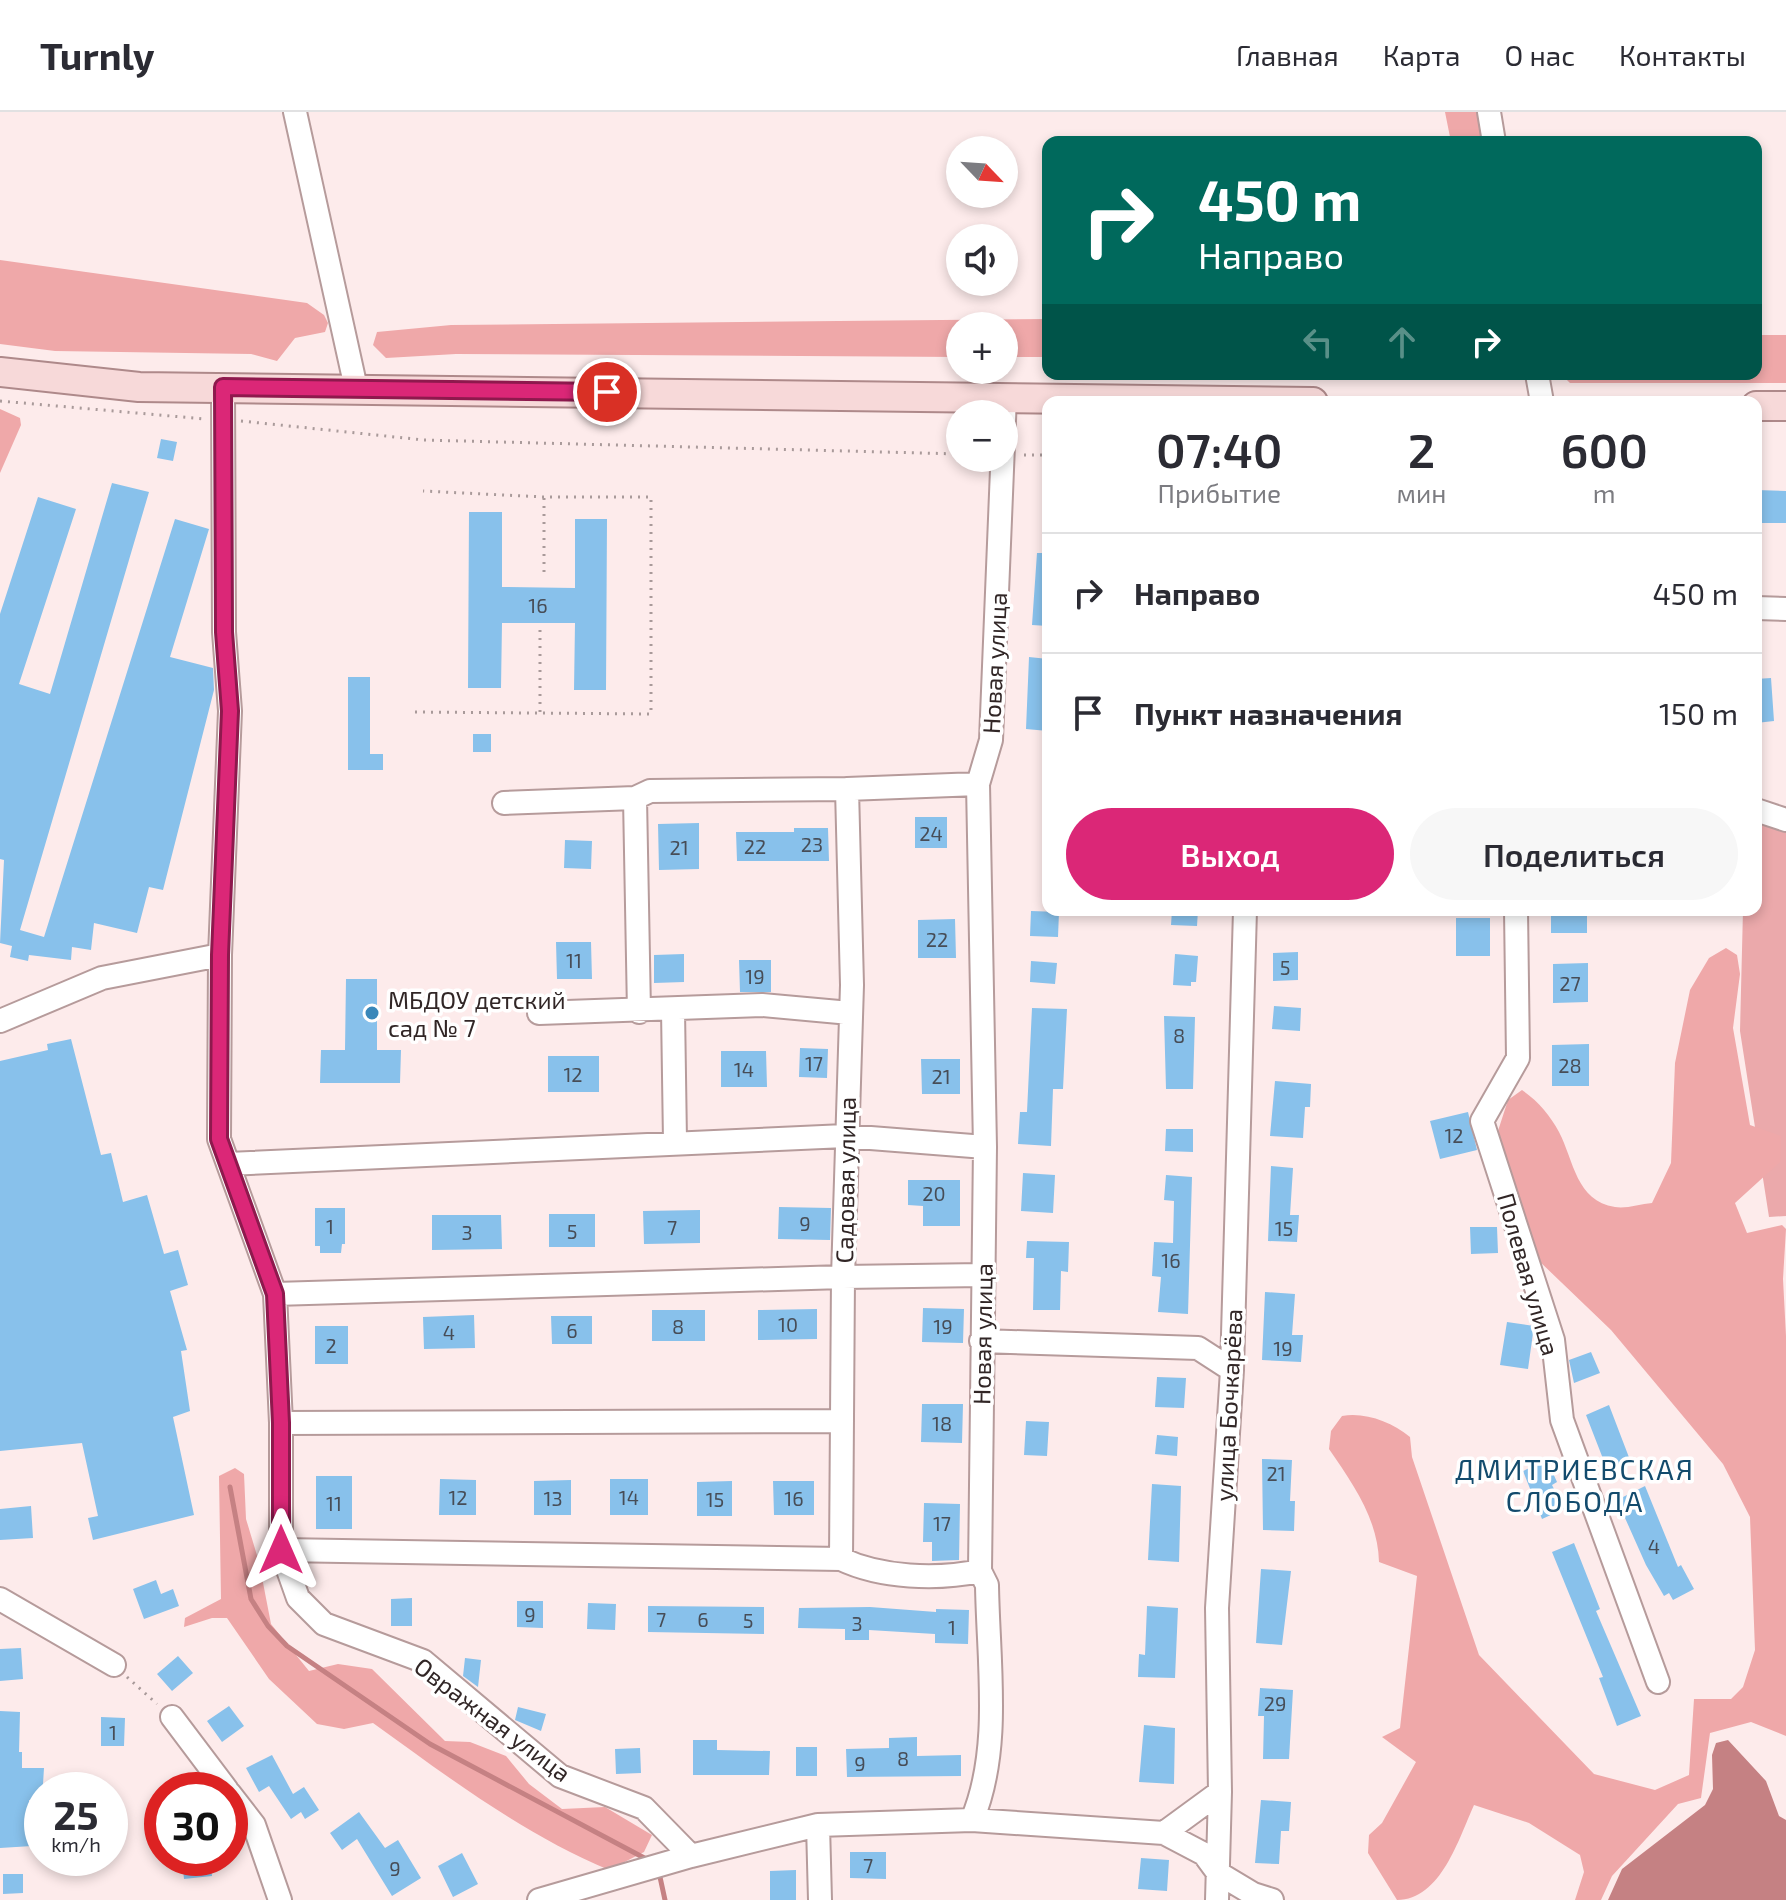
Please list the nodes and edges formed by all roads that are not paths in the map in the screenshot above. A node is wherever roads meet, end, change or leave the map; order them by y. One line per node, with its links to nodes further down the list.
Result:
1 (295, 112): 6 (street)
2 (1489, 112): 3 (street)
3 (1493, 136)
4 (0, 372): 5 (main road)
5 (223, 387): 6 (main road); 23 (street, Овражная улица)
6 (356, 388): 7 (main road)
7 (1005, 396): 8 (main road); 9 (street, Новая улица)
8 (1042, 397)
9 (1005, 400)
10 (1762, 406): 11 (main road)
11 (1786, 406)
12 (1004, 472): 15 (street, Новая улица)
13 (1762, 608): 14 (street)
14 (1786, 609)
15 (978, 784): 16 (street); 31 (street, Новая улица)
16 (847, 789): 17 (street); 27 (street, Садовая улица)
17 (635, 798): 18 (street); 25 (street)
18 (504, 803)
19 (1762, 812): 20 (street)
20 (1786, 820)
21 (1245, 916): 37 (street, улица Бочкарёва)
22 (1516, 916): 45 (street, Полевая улица)
23 (220, 955): 28 (street); 32 (street, Овражная улица)
24 (673, 1010): 25 (street); 27 (street); 30 (street)
25 (639, 1012): 26 (street)
26 (539, 1013)
27 (850, 1013): 29 (street, Садовая улица)
28 (0, 1021)
29 (845, 1136): 30 (street); 31 (street); 34 (street, Садовая улица)
30 (675, 1141): 32 (street)
31 (985, 1147): 33 (street, Новая улица)
32 (228, 1164): 35 (street, Овражная улица)
33 (982, 1275): 34 (street); 36 (street, Новая улица)
34 (843, 1277): 35 (street, Садовая улица); 38 (street)
35 (275, 1294): 39 (street, Овражная улица)
36 (981, 1341): 37 (street); 42 (street, Новая улица)
37 (1232, 1370): 48 (street, улица Бочкарёва)
38 (842, 1421): 39 (street); 41 (street)
39 (281, 1423): 40 (street, Овражная улица)
40 (281, 1550): 41 (street); 53 (street, Овражная улица)
41 (841, 1559): 42 (street)
42 (980, 1571): 50 (street, Новая улица)
43 (0, 1599): 44 (street)
44 (114, 1665)
45 (1658, 1682)
46 (172, 1717): 47 (street)
47 (213, 1772)
48 (1220, 1792): 52 (street); 54 (street, улица Бочкарёва)
49 (248, 1817): 55 (street)
50 (972, 1820): 51 (street); 52 (street)
51 (818, 1825): 53 (street); 57 (street)
52 (1164, 1833): 54 (street)
53 (691, 1856): 56 (street)
54 (1218, 1873): 58 (street, улица Бочкарёва); 59 (street)
55 (280, 1900)
56 (539, 1900)
57 (820, 1900)
58 (1217, 1900)
59 (1272, 1900)

